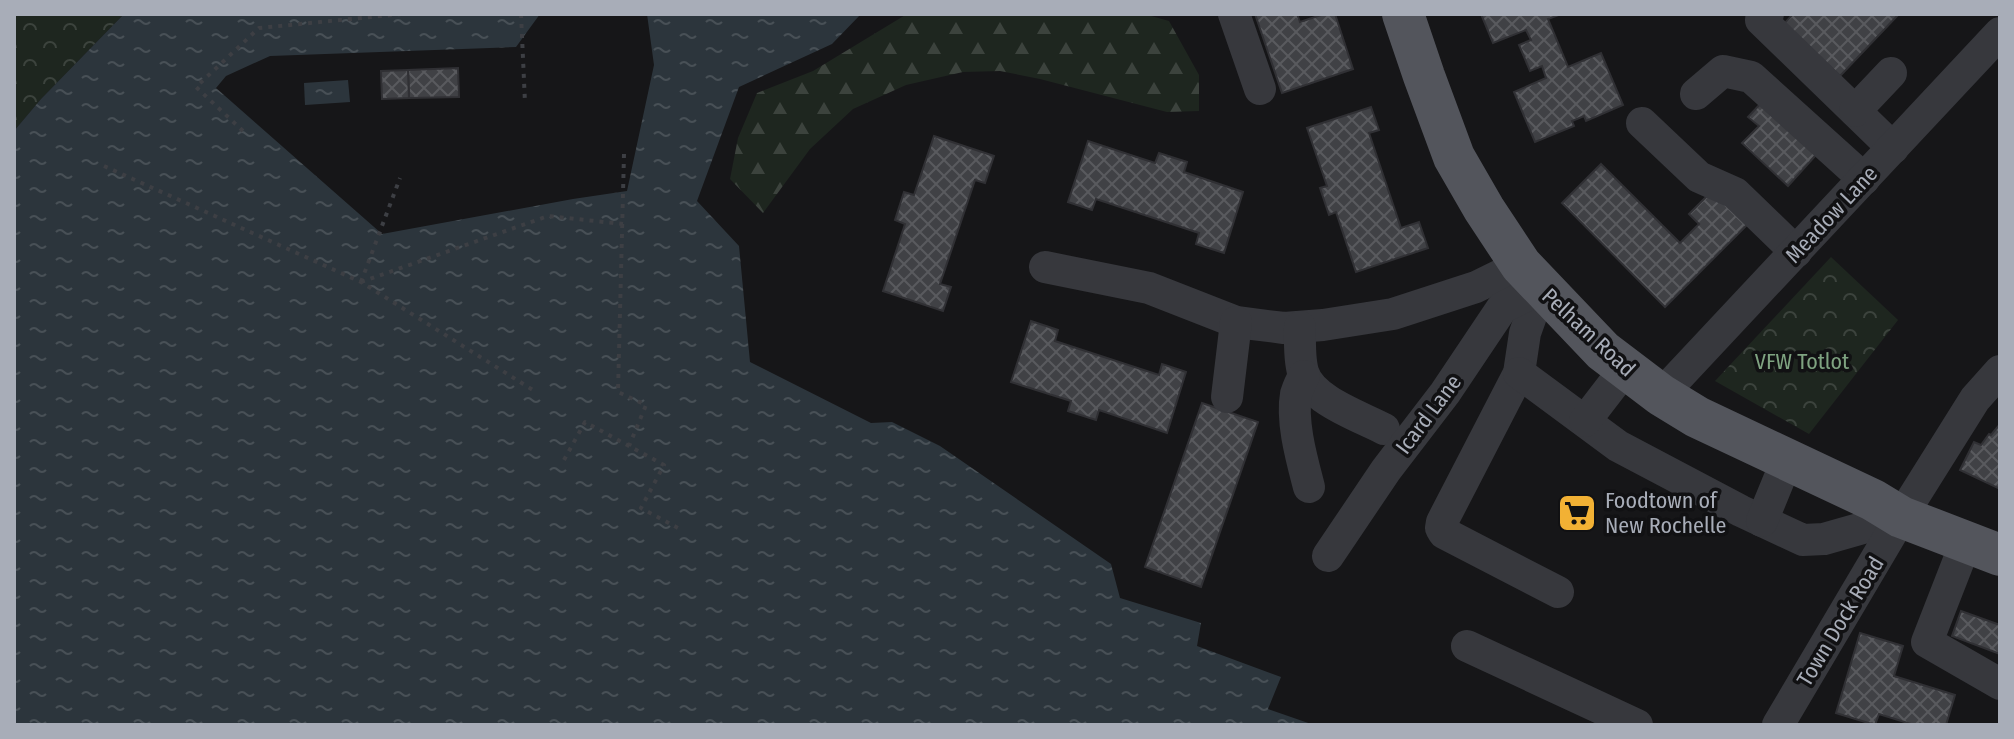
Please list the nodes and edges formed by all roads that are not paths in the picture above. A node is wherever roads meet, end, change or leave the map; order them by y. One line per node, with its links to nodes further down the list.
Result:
1 (1234, 14): 6 (street)
2 (1403, 14): 14 (main road, Pelham Road)
3 (1768, 14): 8 (street)
4 (2000, 33): 10 (street, Meadow Lane)
5 (1891, 73): 8 (street)
6 (1260, 89)
7 (1696, 94): 11 (street)
8 (1855, 111): 10 (street)
9 (1642, 123): 12 (street)
10 (1893, 148): 11 (street, Meadow Lane)
11 (1864, 179): 12 (street, Meadow Lane)
12 (1796, 252): 21 (street, Meadow Lane)
13 (1045, 267): 15 (street)
14 (1531, 276): 16 (street); 17 (main road, Pelham Road); 19 (street); 30 (street, Icard Lane)
15 (1236, 322): 16 (street); 22 (street)
16 (1300, 327): 20 (street)
17 (1625, 369): 21 (main road, Pelham Road); 23 (street)
18 (2000, 371): 27 (street, Town Dock Road)
19 (1519, 373): 23 (street); 31 (street)
20 (1304, 376): 24 (street); 26 (street)
21 (1661, 395): 25 (main road, Pelham Road)
22 (1227, 397)
23 (1585, 421): 28 (street)
24 (1384, 429)
25 (1787, 460): 27 (main road, Pelham Road); 28 (street)
26 (1309, 487)
27 (1901, 517): 28 (street); 29 (main road, Pelham Road); 35 (street, Town Dock Road)
28 (1762, 521)
29 (1983, 549): 33 (street)
30 (1328, 556)
31 (1558, 592)
32 (1467, 646): 34 (street)
33 (2000, 684)
34 (1637, 725)
35 (1778, 725)

